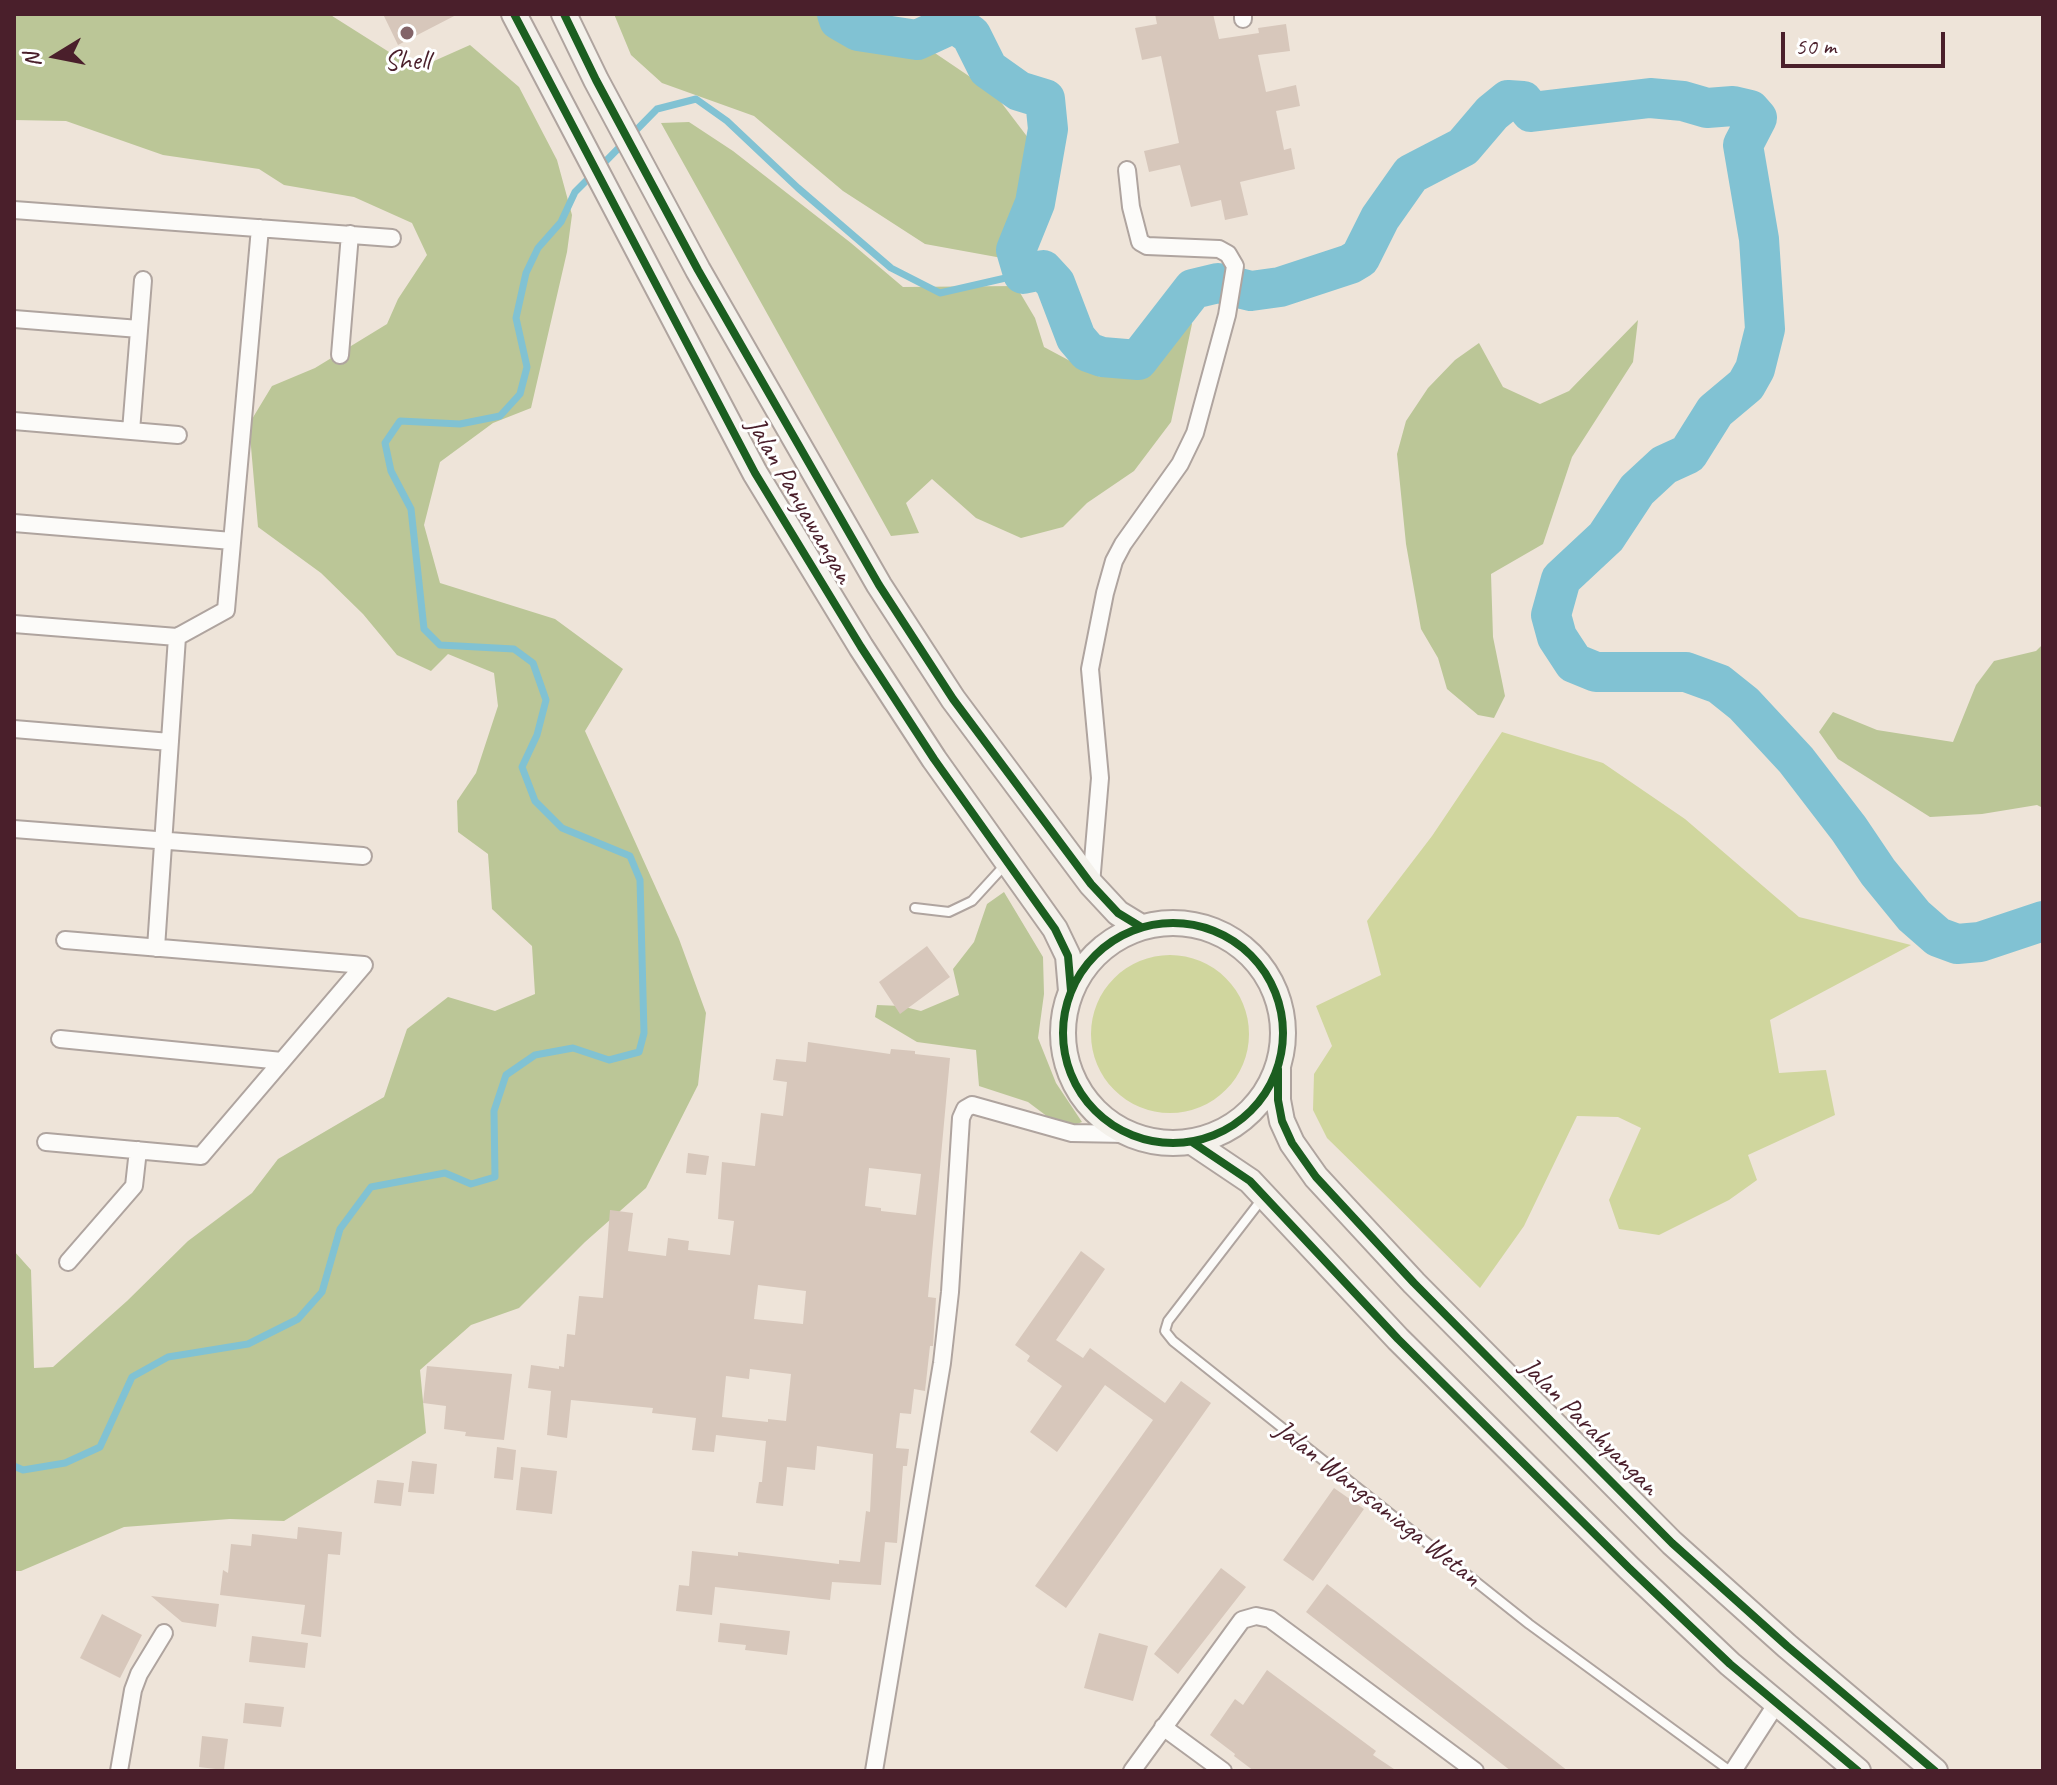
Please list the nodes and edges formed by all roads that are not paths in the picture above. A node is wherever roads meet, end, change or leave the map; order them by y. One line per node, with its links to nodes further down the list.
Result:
1 (514, 14): 24 (main road, Jalan Panyawangan)
2 (564, 14): 25 (main road, Jalan Panyawangan)
3 (1127, 170): 25 (street)
4 (14, 210): 5 (street)
5 (260, 228): 6 (street); 16 (street)
6 (350, 234): 7 (street); 11 (street)
7 (392, 238)
8 (143, 280): 10 (street)
9 (14, 319): 10 (street)
10 (139, 329): 13 (street)
11 (340, 355)
12 (14, 421): 13 (street)
13 (131, 431): 14 (street)
14 (178, 435)
15 (14, 523): 16 (street)
16 (232, 541): 18 (street)
17 (14, 624): 18 (street)
18 (177, 637): 20 (street)
19 (14, 729): 20 (street)
20 (170, 742): 22 (street)
21 (14, 829): 22 (street)
22 (163, 840): 23 (street); 29 (street)
23 (363, 856)
24 (1007, 862): 26 (lane); 30 (main road, Jalan Panyawangan)
25 (1091, 884): 27 (main road, Jalan Panyawangan)
26 (915, 908)
27 (1141, 927): 30 (main road); 33 (main road)
28 (65, 940): 29 (street)
29 (156, 948): 32 (street)
30 (1071, 991): 34 (main road)
31 (60, 1039): 32 (street)
32 (282, 1061): 37 (street)
33 (1278, 1069): 36 (main road); 50 (main road, Jalan Parahyangan)
34 (1127, 1134): 36 (main road); 44 (street)
35 (46, 1142): 37 (street)
36 (1192, 1142): 38 (main road)
37 (138, 1150): 39 (street)
38 (1265, 1195): 41 (main road); 48 (lane, Jalan Wangsaniaga Wetan)
39 (68, 1262)
40 (164, 1633): 43 (street)
41 (1777, 1703): 48 (street); 49 (main road)
42 (1163, 1727): 45 (street); 46 (street); 47 (street)
43 (119, 1771)
44 (874, 1771)
45 (1132, 1771)
46 (1223, 1771)
47 (1475, 1771)
48 (1732, 1771)
49 (1858, 1771)
50 (1935, 1771)

